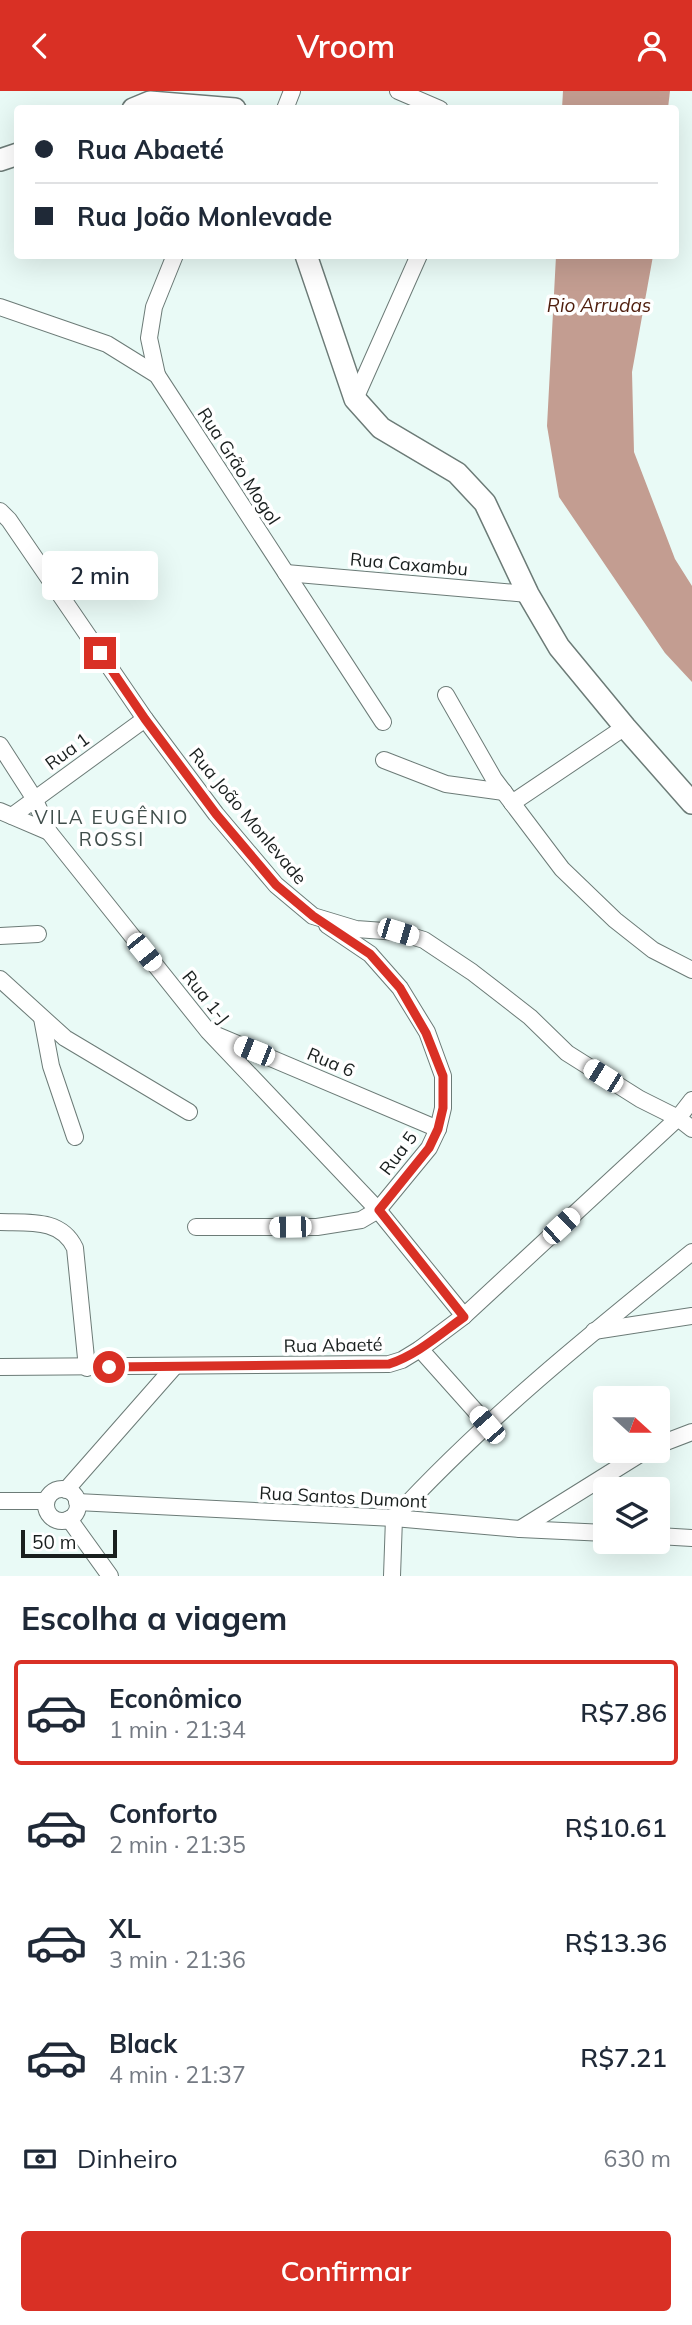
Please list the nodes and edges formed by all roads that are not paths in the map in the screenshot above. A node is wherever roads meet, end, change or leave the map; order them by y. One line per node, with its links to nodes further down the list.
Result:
1 (398, 91): 4 (street)
2 (143, 105): 3 (street)
3 (188, 105)
4 (431, 105)
5 (174, 259): 9 (street)
6 (307, 259): 10 (street)
7 (417, 259): 10 (street)
8 (0, 307): 9 (street, Rua Grão Mogol)
9 (157, 375): 12 (street, Rua Grão Mogol)
10 (355, 398): 13 (street)
11 (0, 511): 15 (street, Rua João Monlevade)
12 (286, 573): 13 (street, Rua Caxambu); 16 (street, Rua Grão Mogol)
13 (528, 594): 17 (street)
14 (446, 695): 20 (street)
15 (145, 719): 21 (street, Rua 1); 25 (street, Rua João Monlevade)
16 (383, 722)
17 (625, 727): 20 (street); 22 (street)
18 (0, 745): 21 (street, Rua 1-J)
19 (384, 760): 20 (street)
20 (508, 797): 28 (street)
21 (34, 798): 23 (street, Rua 1); 24 (street, Rua 1-J)
22 (692, 803)
23 (6, 814): 24 (street)
24 (49, 832): 31 (street, Rua 1-J)
25 (313, 916): 34 (street, Rua João Monlevade); 35 (street, Rua 5)
26 (38, 934): 27 (street)
27 (0, 936)
28 (692, 970)
29 (0, 979): 30 (street)
30 (42, 1018): 33 (street); 37 (street)
31 (208, 1031): 35 (street, Rua 6); 38 (street, Rua 1-J)
32 (692, 1100): 34 (street, Rua Abaeté)
33 (189, 1112)
34 (678, 1118): 36 (street, Rua João Monlevade); 43 (street, Rua Abaeté)
35 (438, 1129): 38 (street, Rua 5)
36 (692, 1129)
37 (75, 1137)
38 (379, 1210): 40 (street); 43 (street, Rua 1-J)
39 (0, 1221): 48 (street)
40 (196, 1227)
41 (692, 1252): 44 (street)
42 (692, 1316): 44 (street)
43 (464, 1317): 45 (street, Rua Abaeté)
44 (594, 1331): 49 (street)
45 (420, 1349): 46 (street, Rua Abaeté); 49 (street)
46 (175, 1366): 48 (street, Rua Abaeté); 53 (street)
47 (0, 1367): 48 (street, Rua Abaeté)
48 (87, 1368)
49 (487, 1425): 56 (street)
50 (692, 1432): 51 (street)
51 (670, 1440)
52 (626, 1463): 58 (street)
53 (71, 1496): 55 (street); 56 (street, Rua Santos Dumont); 57 (street)
54 (0, 1501): 55 (street)
55 (46, 1501): 57 (street)
56 (394, 1518): 58 (street, Rua Santos Dumont); 63 (street)
57 (69, 1519): 62 (street)
58 (520, 1529): 59 (street, Rua Santos Dumont)
59 (593, 1533)
60 (670, 1537): 61 (street)
61 (692, 1538)
62 (110, 1576)
63 (392, 1576)

